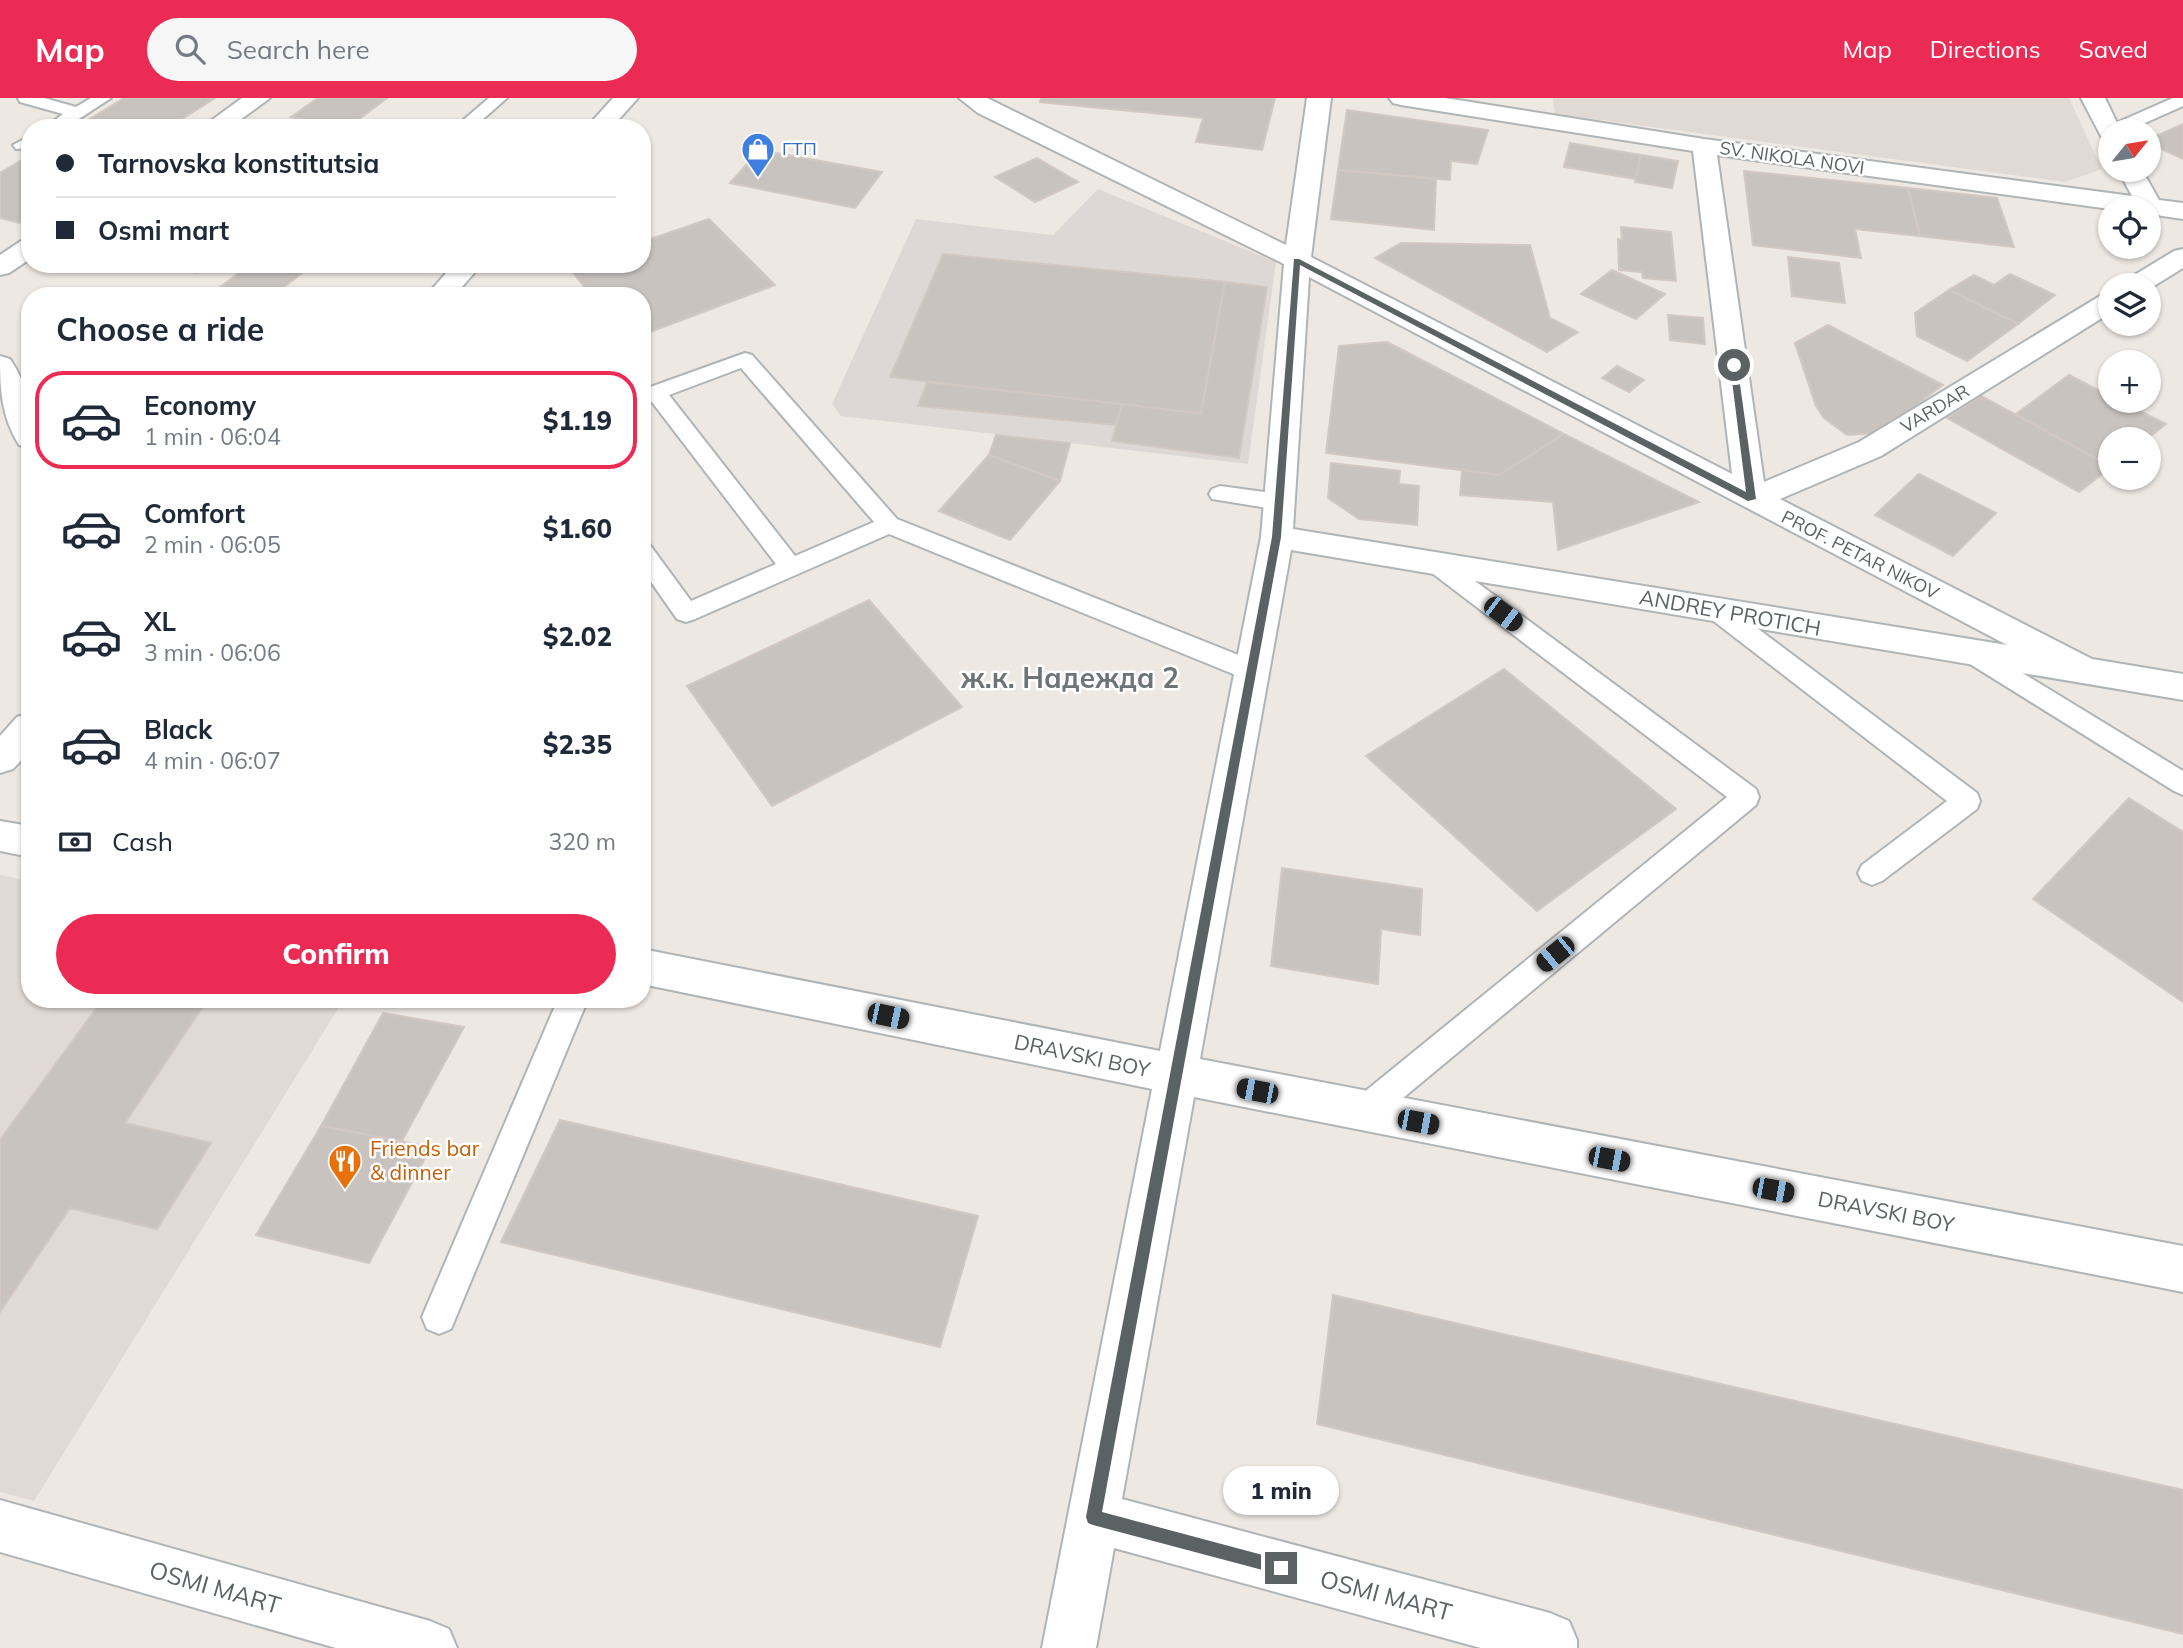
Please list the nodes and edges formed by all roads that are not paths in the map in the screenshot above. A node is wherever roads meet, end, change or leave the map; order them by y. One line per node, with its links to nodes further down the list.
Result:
1 (26, 98): 12 (lane)
2 (103, 98): 12 (lane)
3 (258, 98): 14 (street)
4 (499, 98): 15 (lane)
5 (626, 98): 16 (street)
6 (971, 98): 25 (street, PROF. PETAR NIKOV)
7 (1319, 98): 25 (street)
8 (1401, 98): 11 (street, SV. NIKOLA NOVI)
9 (2093, 98): 17 (street)
10 (2183, 100): 18 (lane)
11 (1517, 108): 19 (street, SV. NIKOLA NOVI)
12 (78, 113): 13 (lane)
13 (68, 119)
14 (226, 119)
15 (473, 119)
16 (606, 119)
17 (2104, 119)
18 (2140, 119)
19 (1704, 146): 20 (street, SV. NIKOLA NOVI); 34 (street)
20 (2098, 200)
21 (2161, 208): 22 (street, SV. NIKOLA NOVI)
22 (2183, 211)
23 (21, 253): 26 (street)
24 (2183, 257): 27 (street)
25 (1297, 260): 34 (street, PROF. PETAR NIKOV); 35 (street)
26 (0, 267)
27 (2157, 273)
28 (2098, 309): 34 (street, VARDAR)
29 (0, 365): 32 (street)
30 (651, 395): 36 (lane)
31 (651, 398): 39 (lane)
32 (21, 416)
33 (1220, 494): 35 (lane)
34 (1751, 499): 43 (street, PROF. PETAR NIKOV)
35 (1278, 519): 38 (street, ANDREY PROTICH); 42 (street)
36 (889, 525): 39 (lane); 42 (lane)
37 (651, 564): 39 (lane)
38 (1436, 564): 40 (street, ANDREY PROTICH); 54 (lane)
39 (791, 567)
40 (1716, 610): 41 (street, ANDREY PROTICH); 50 (lane)
41 (1971, 653): 43 (street, ANDREY PROTICH); 47 (lane)
42 (1252, 671): 53 (street)
43 (2089, 673): 44 (street, ANDREY PROTICH)
44 (2183, 687)
45 (21, 737): 46 (street)
46 (0, 760)
47 (2183, 784)
48 (0, 836): 49 (street)
49 (21, 840)
50 (1872, 873)
51 (651, 968): 53 (street, DRAVSKI BOY)
52 (569, 1008): 56 (lane)
53 (1177, 1075): 54 (street, DRAVSKI BOY); 57 (street)
54 (1363, 1112): 55 (street, DRAVSKI BOY)
55 (2183, 1269)
56 (439, 1317)
57 (1093, 1517): 60 (street); 61 (street, OSMI MART)
58 (0, 1526): 59 (street, OSMI MART)
59 (430, 1648)
60 (1069, 1648)
61 (1550, 1648)

